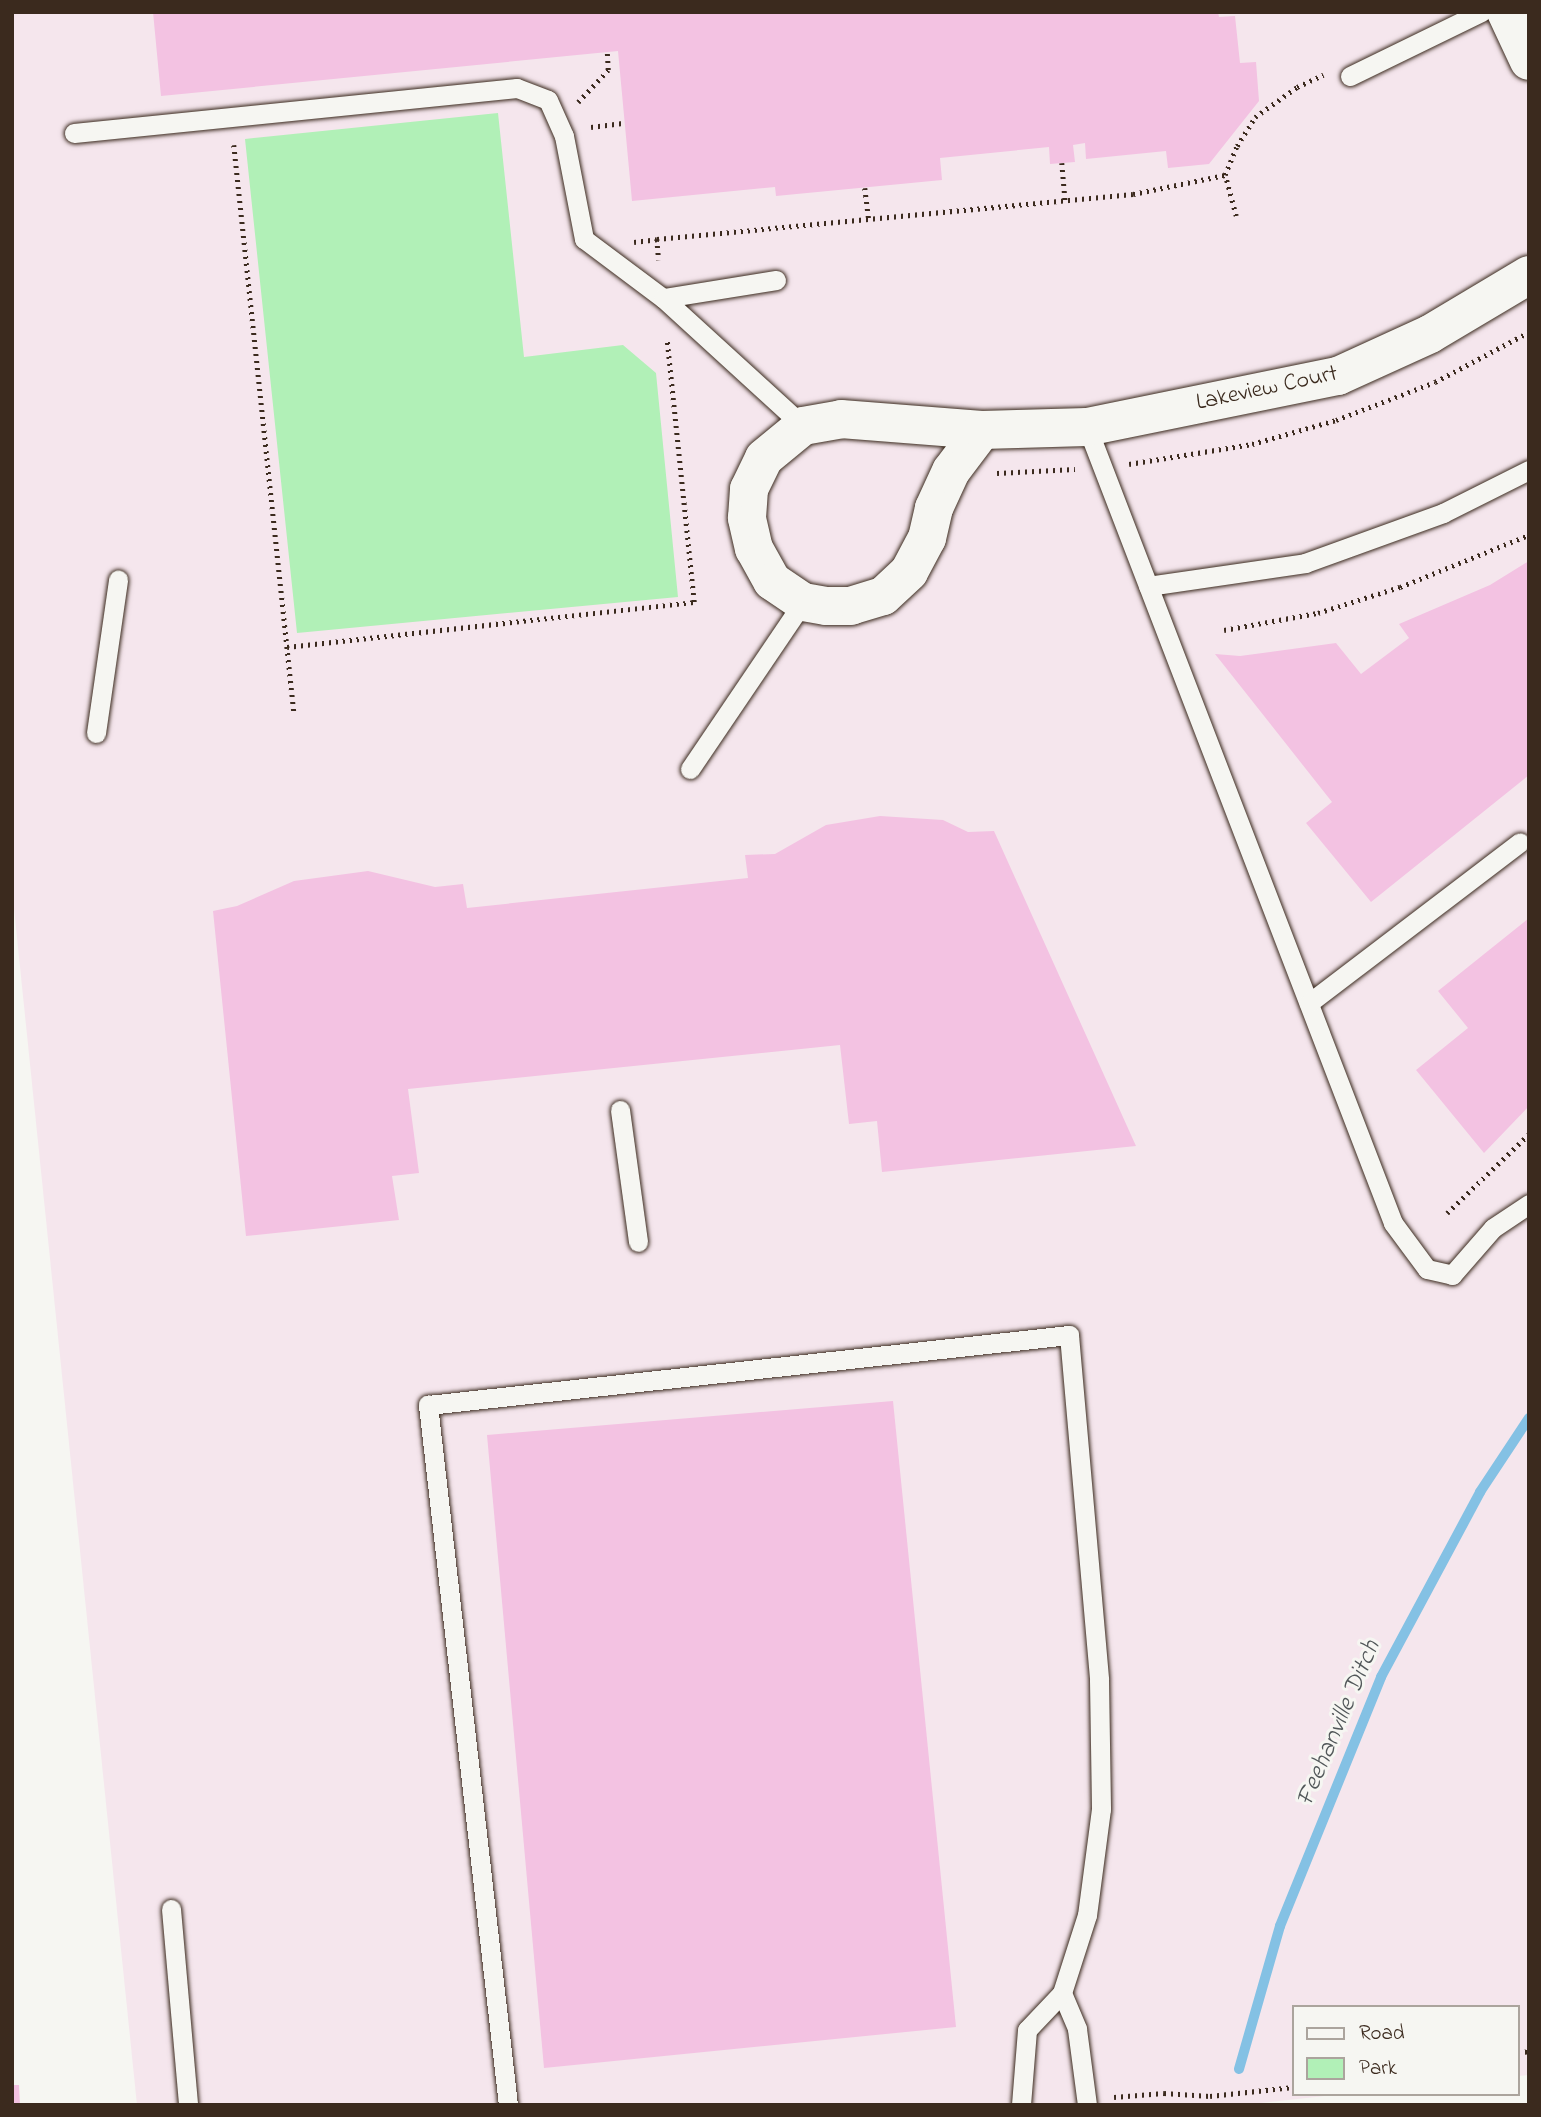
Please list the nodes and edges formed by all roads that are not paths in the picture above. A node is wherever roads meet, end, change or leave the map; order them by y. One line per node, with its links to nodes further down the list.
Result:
1 (1481, 12): 4 (lane)
2 (1506, 12): 3 (street)
3 (1529, 61)
4 (1350, 76)
5 (74, 133): 8 (lane)
6 (1529, 275): 10 (street, Lakeview Court)
7 (776, 280): 8 (lane)
8 (663, 298): 9 (lane)
9 (803, 426): 11 (street, Lakeview Court); 15 (street, Lakeview Court)
10 (1087, 427): 11 (street, Lakeview Court); 14 (lane)
11 (982, 430): 15 (street, Lakeview Court)
12 (1529, 470): 14 (lane)
13 (118, 580): 16 (lane)
14 (1148, 586): 19 (lane)
15 (803, 602): 17 (lane)
16 (96, 733)
17 (690, 769)
18 (1520, 842): 19 (lane)
19 (1309, 1003): 21 (lane)
20 (620, 1110): 22 (lane)
21 (1529, 1204)
22 (638, 1242)
23 (171, 1909): 26 (lane)
24 (1062, 1993): 25 (lane); 27 (lane); 28 (lane)
25 (1087, 2102)
26 (188, 2105)
27 (508, 2105)
28 (1021, 2105)

